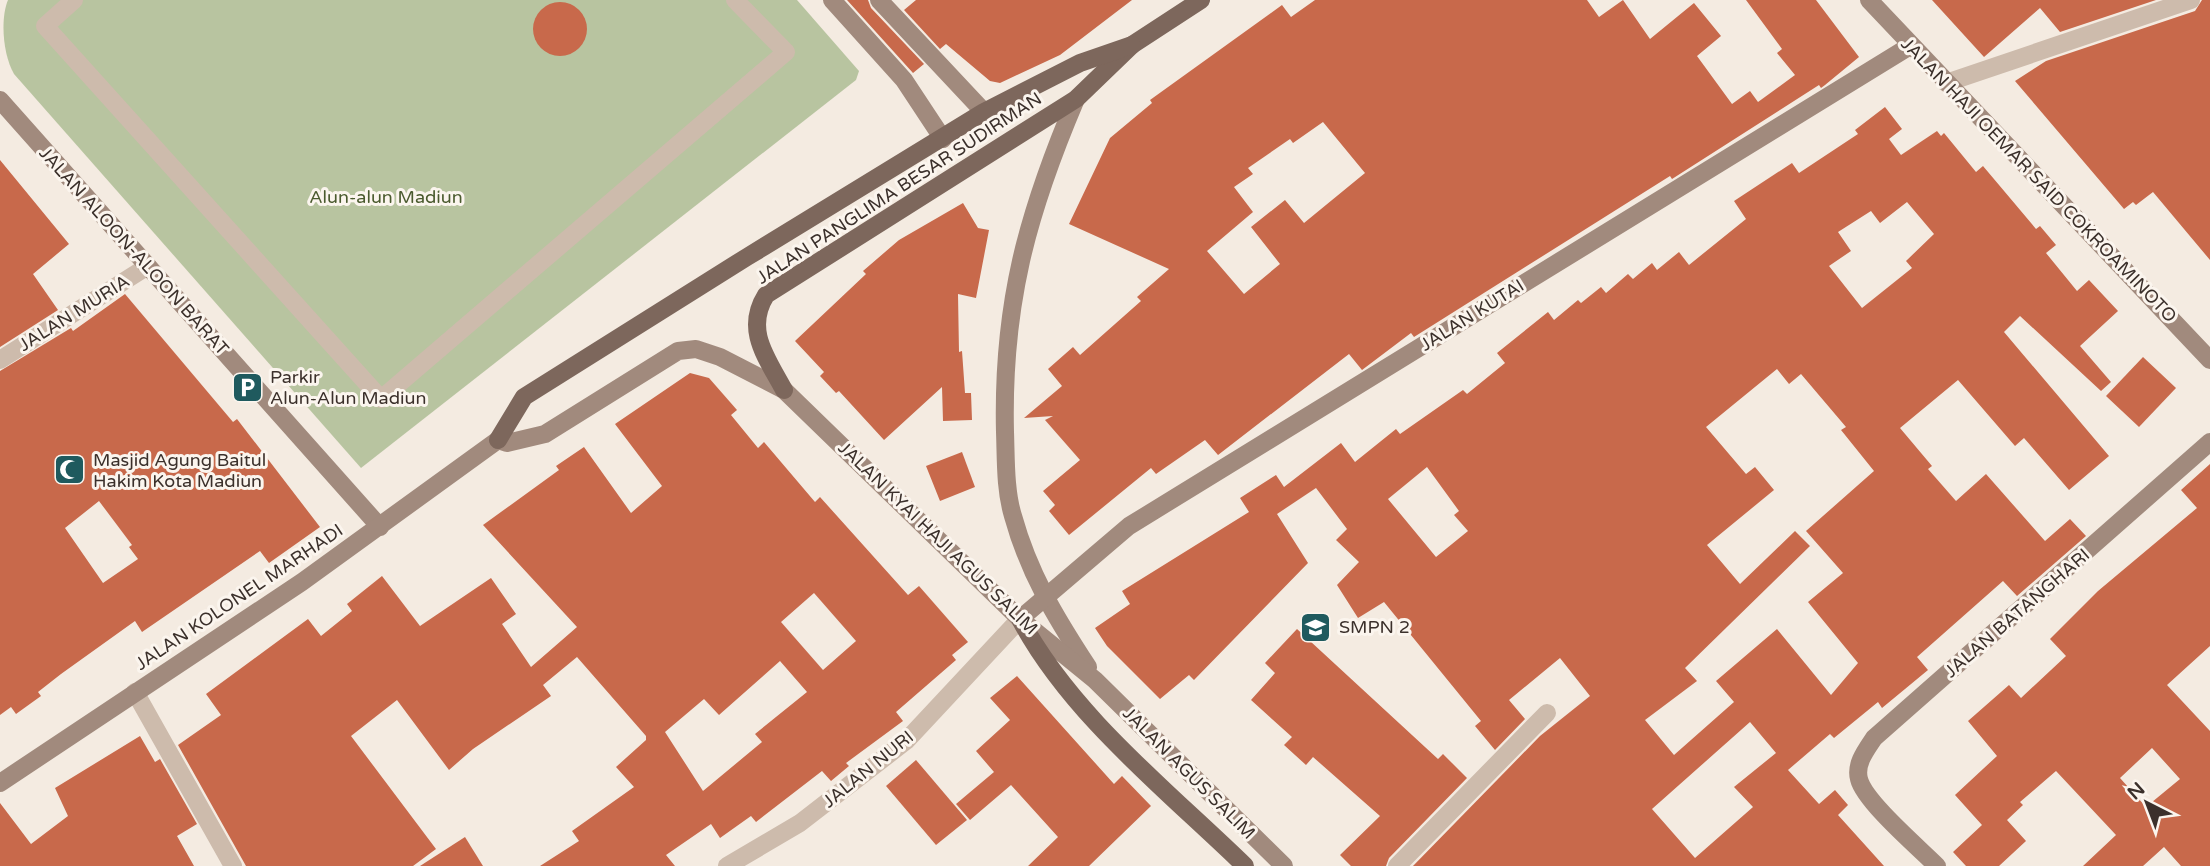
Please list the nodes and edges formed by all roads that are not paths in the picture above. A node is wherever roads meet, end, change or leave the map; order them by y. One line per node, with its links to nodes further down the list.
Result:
1 (74, 0): 2 (street)
2 (735, 0)
3 (832, 0): 15 (main road)
4 (879, 0): 14 (main road)
5 (1201, 0): 9 (main road, JALAN PANGLIMA BESAR SUDIRMAN)
6 (1869, 0): 10 (main road, JALAN HAJI OEMAR SAID COKROAMINOTO)
7 (2192, 0): 8 (street)
8 (2139, 8): 11 (street)
9 (1132, 46): 12 (main road, JALAN PANGLIMA BESAR SUDIRMAN); 14 (main road, JALAN PANGLIMA BESAR SUDIRMAN)
10 (1910, 46): 11 (main road, JALAN HAJI OEMAR SAID COKROAMINOTO); 24 (main road, JALAN KUTAI)
11 (1946, 83): 19 (main road, JALAN HAJI OEMAR SAID COKROAMINOTO)
12 (1076, 99): 20 (main road, JALAN PANGLIMA BESAR SUDIRMAN); 24 (main road)
13 (0, 100): 17 (main road, JALAN ALOON-ALOON BARAT)
14 (984, 112): 15 (main road, JALAN PANGLIMA BESAR SUDIRMAN)
15 (943, 139): 16 (main road, JALAN PANGLIMA BESAR SUDIRMAN)
16 (747, 257): 21 (main road, JALAN KOLONEL MARHADI)
17 (148, 266): 18 (street, JALAN MURIA); 23 (main road, JALAN ALOON-ALOON BARAT)
18 (0, 360)
19 (2210, 360)
20 (784, 390): 21 (main road); 25 (main road, JALAN KYAI HAJI AGUS SALIM)
21 (498, 440): 23 (main road, JALAN KOLONEL MARHADI)
22 (2210, 442): 35 (main road, JALAN BATANGHARI)
23 (380, 527): 27 (main road, JALAN KOLONEL MARHADI)
24 (1044, 599): 25 (main road, JALAN KUTAI); 26 (main road)
25 (1020, 620): 26 (main road, JALAN KYAI HAJI AGUS SALIM); 31 (street, JALAN NURI); 32 (main road)
26 (1096, 680): 33 (main road, JALAN AGUS SALIM)
27 (135, 692): 29 (main road, JALAN KOLONEL MARHADI); 30 (street)
28 (1547, 713): 34 (street)
29 (0, 783)
30 (233, 866)
31 (727, 866)
32 (1245, 866)
33 (1284, 866)
34 (1397, 866)
35 (1937, 866)

